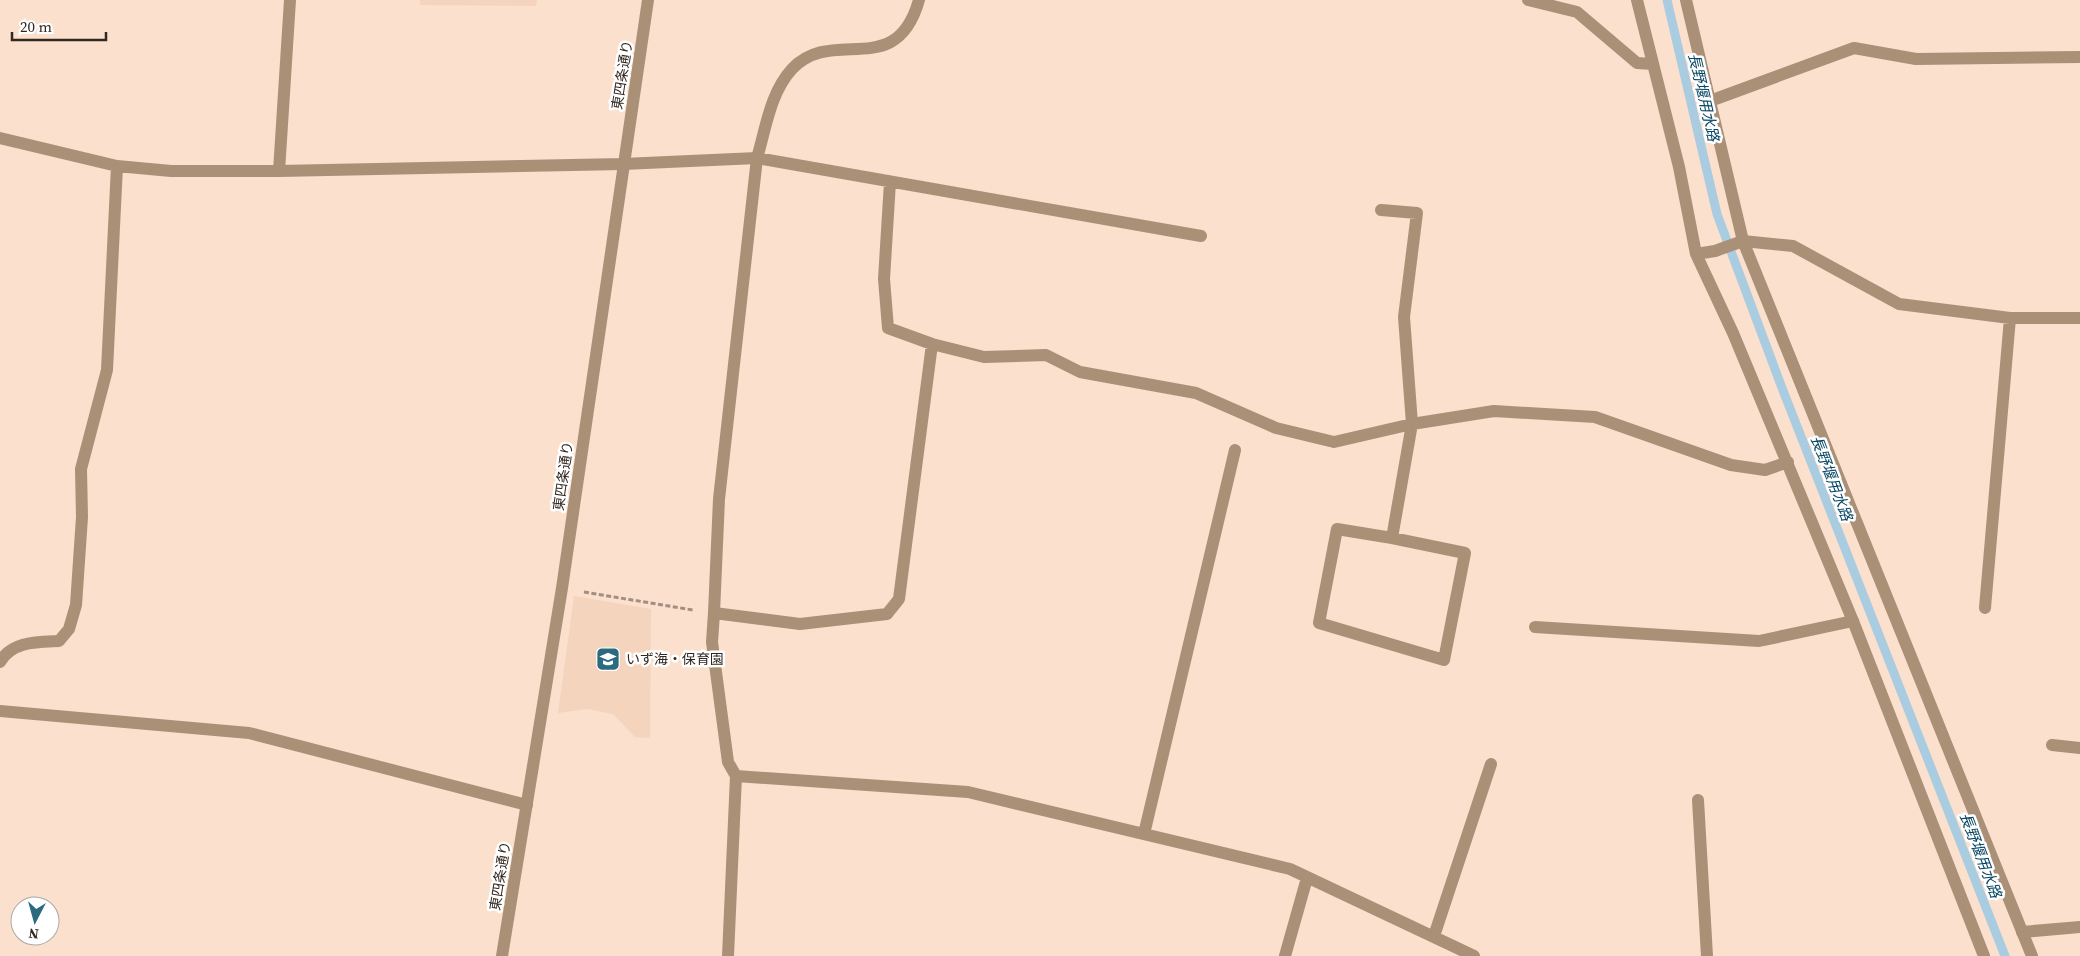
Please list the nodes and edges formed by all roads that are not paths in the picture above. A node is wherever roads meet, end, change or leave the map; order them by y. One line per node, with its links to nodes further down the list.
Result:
1 (290, 0): 14 (street)
2 (648, 0): 12 (street, 東四条通り)
3 (918, 0): 11 (street)
4 (1528, 0): 8 (street)
5 (1637, 0): 8 (street)
6 (1686, 0): 9 (street)
7 (2080, 57): 9 (street)
8 (1653, 64): 19 (street)
9 (1710, 101): 18 (street)
10 (0, 138): 13 (street)
11 (757, 158): 12 (street); 15 (street); 28 (street)
12 (623, 164): 14 (street); 38 (street, 東四条通り)
13 (117, 166): 14 (street); 31 (street)
14 (279, 171)
15 (890, 182): 17 (street); 22 (street)
16 (1381, 210): 23 (street)
17 (1201, 236)
18 (1742, 241): 19 (street); 20 (street); 42 (street)
19 (1696, 254): 25 (street)
20 (2010, 318): 21 (street); 27 (street)
21 (2080, 318)
22 (932, 344): 23 (street); 28 (street)
23 (1412, 424): 25 (street); 26 (street)
24 (1235, 450): 39 (street)
25 (1788, 462): 29 (street)
26 (1392, 538): 26 (street)
27 (1985, 608)
28 (714, 613): 36 (street)
29 (1853, 621): 30 (street); 49 (street)
30 (1535, 627)
31 (0, 662)
32 (0, 711): 38 (street)
33 (2052, 745): 34 (street)
34 (2080, 748)
35 (1491, 764): 43 (street)
36 (736, 776): 39 (street); 45 (street)
37 (1698, 800): 48 (street)
38 (527, 805): 44 (street, 東四条通り)
39 (1144, 834): 40 (street)
40 (1307, 878): 43 (street); 46 (street)
41 (2080, 927): 42 (street)
42 (2022, 932): 50 (street)
43 (1434, 936): 47 (street)
44 (502, 956)
45 (728, 956)
46 (1285, 956)
47 (1474, 956)
48 (1707, 956)
49 (1984, 956)
50 (2032, 956)

